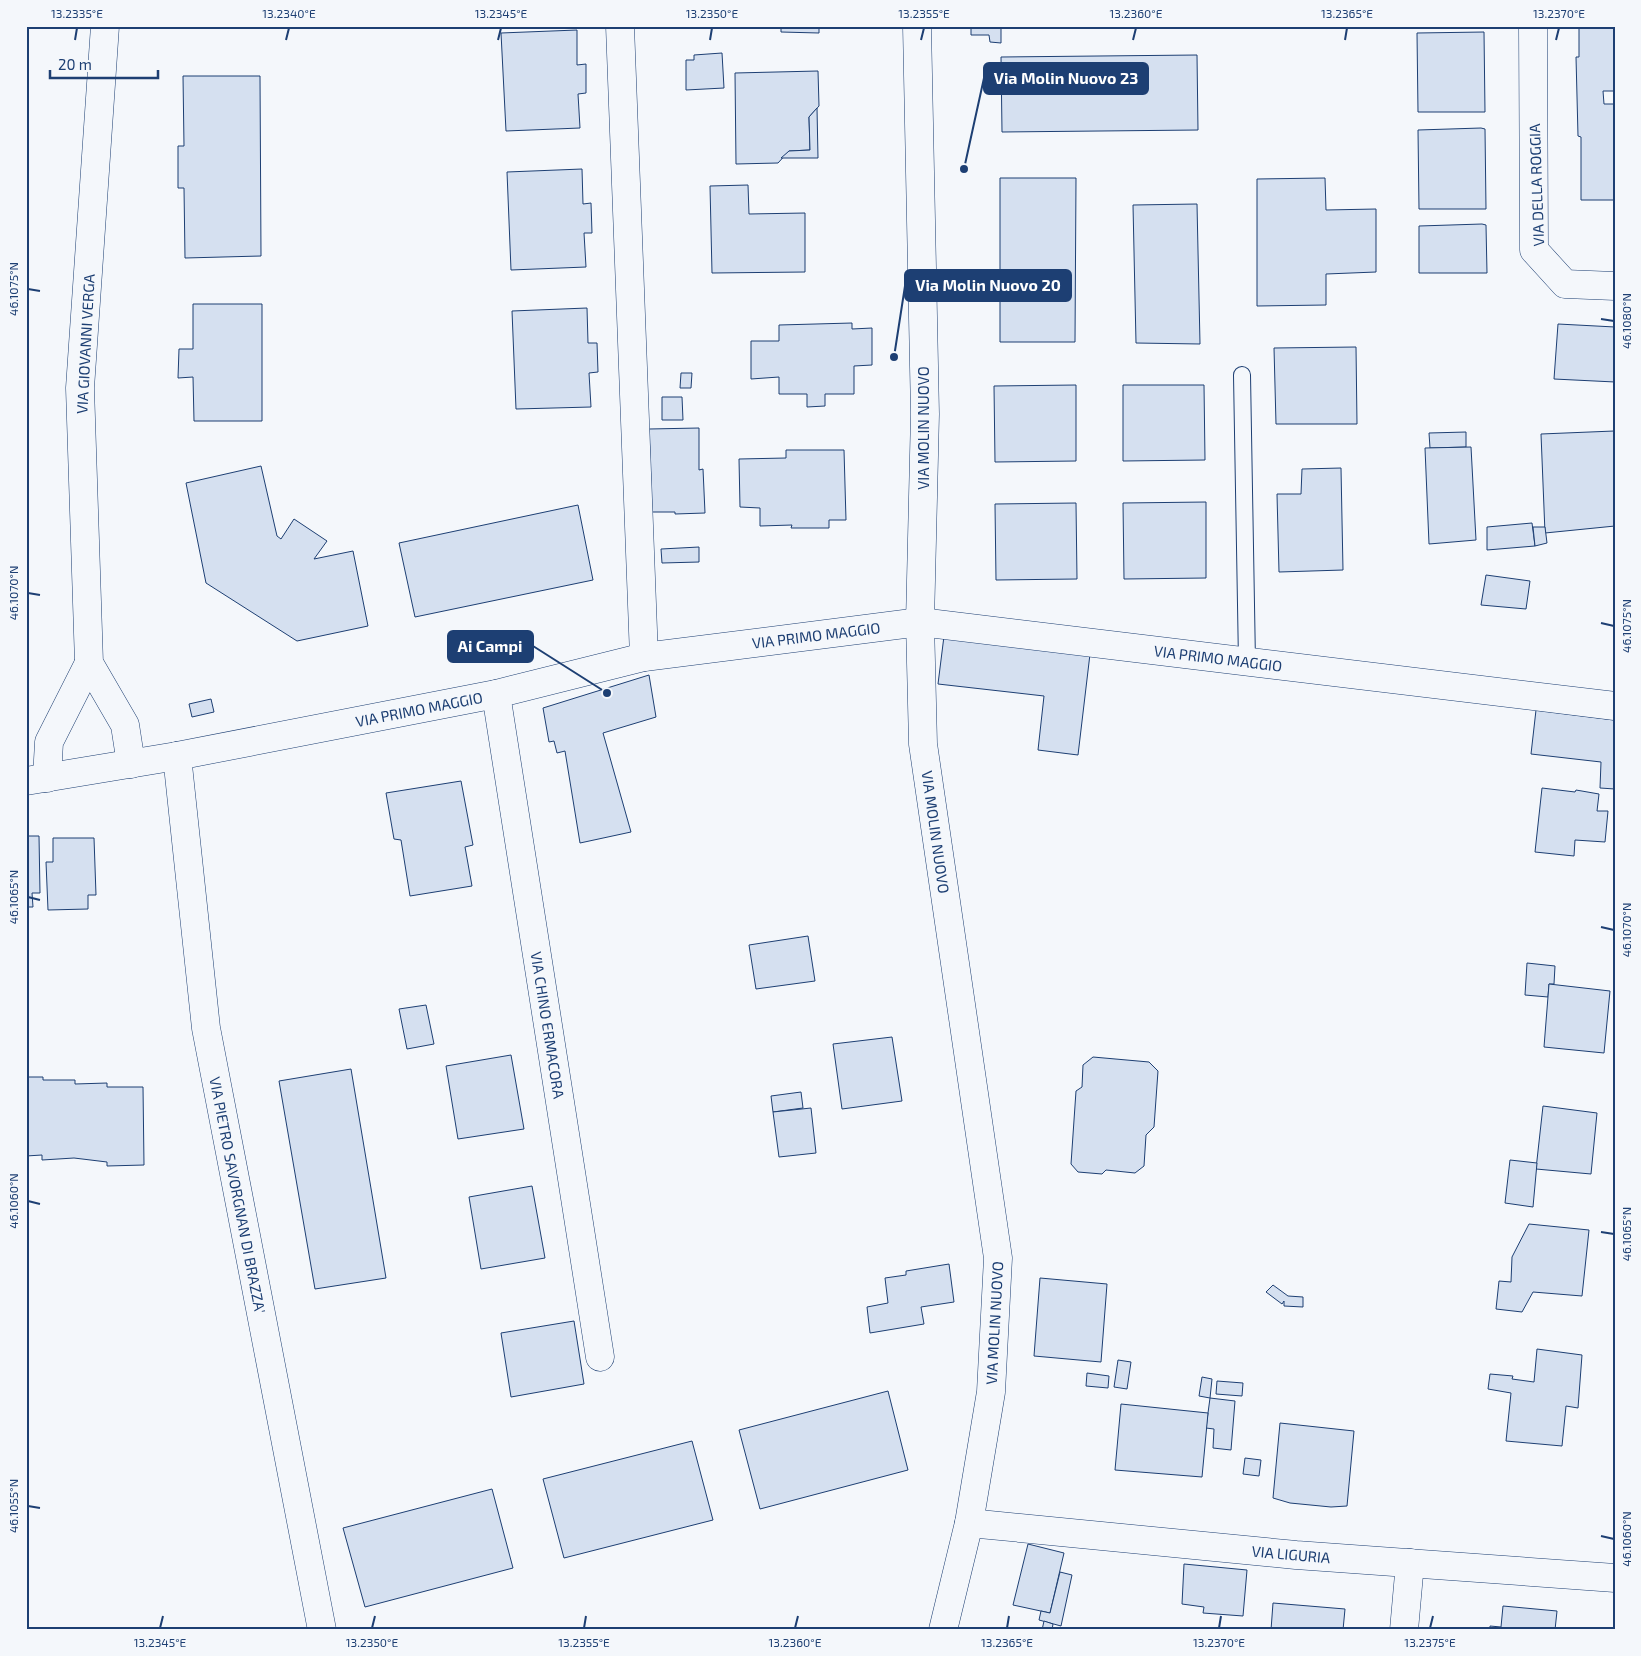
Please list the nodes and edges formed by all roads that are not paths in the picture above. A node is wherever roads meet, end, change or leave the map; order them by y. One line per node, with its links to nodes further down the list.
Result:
1 (105, 26): 9 (street, VIA GIOVANNI VERGA)
2 (620, 26): 8 (street)
3 (917, 26): 7 (street, VIA MOLIN NUOVO)
4 (1533, 26): 5 (street, VIA DELLA ROGGIA)
5 (1615, 286)
6 (1242, 375): 10 (lane)
7 (920, 622): 8 (street, VIA PRIMO MAGGIO); 10 (street, VIA PRIMO MAGGIO); 17 (street, VIA MOLIN NUOVO)
8 (644, 658): 11 (street, VIA PRIMO MAGGIO)
9 (89, 662): 14 (street, VIA GIOVANNI VERGA); 15 (street, VIA GIOVANNI VERGA)
10 (1247, 662): 12 (street, VIA PRIMO MAGGIO)
11 (496, 694): 13 (street, VIA PRIMO MAGGIO); 16 (street, VIA CHINO ERMACORA)
12 (1615, 706)
13 (177, 756): 14 (street, VIA PRIMO MAGGIO); 20 (street, VIA PIETRO SAVORGNAN DI BRAZZA')
14 (131, 764): 15 (street, VIA PRIMO MAGGIO)
15 (37, 779)
16 (600, 1357)
17 (969, 1523): 18 (street, VIA LIGURIA); 21 (street, VIA MOLIN NUOVO)
18 (1410, 1563): 19 (street, VIA LIGURIA); 22 (street)
19 (1615, 1578)
20 (322, 1630)
21 (943, 1630)
22 (1404, 1630)

